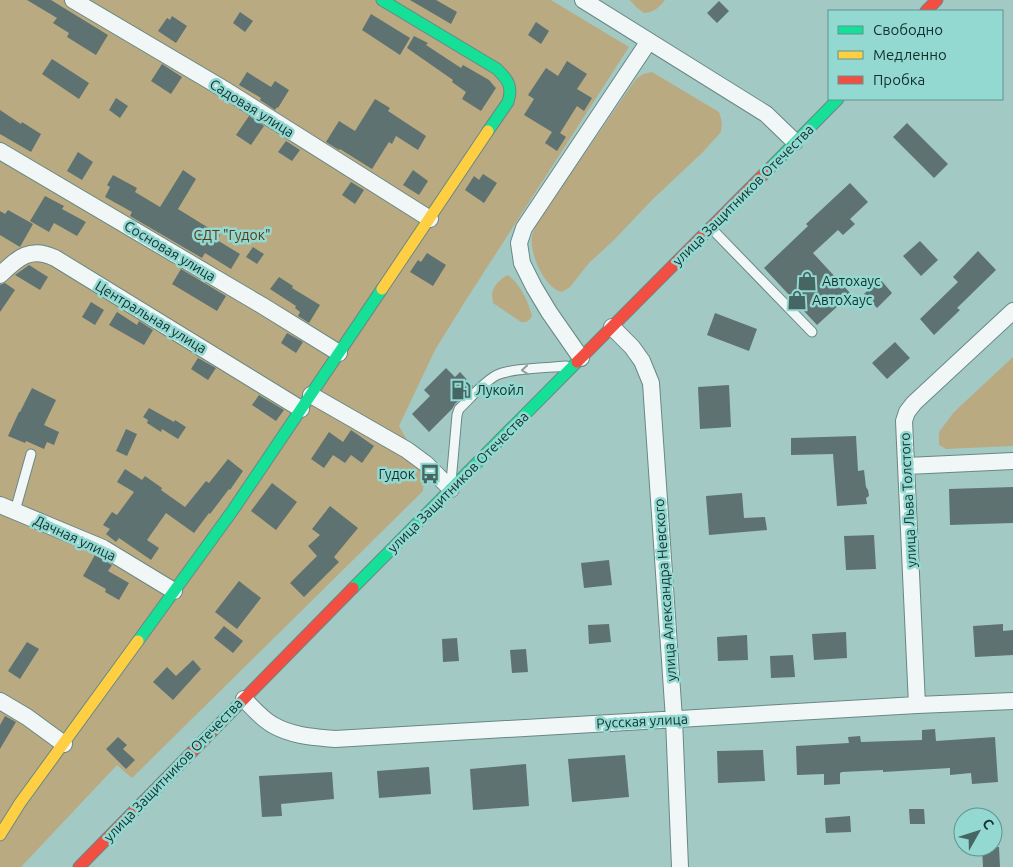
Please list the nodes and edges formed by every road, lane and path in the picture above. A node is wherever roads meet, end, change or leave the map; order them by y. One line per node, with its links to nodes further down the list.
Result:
1 (73, 0): 10 (street, Садовая улица)
2 (382, 0): 10 (main road)
3 (937, 0): 5 (main road)
4 (593, 3): 6 (street)
5 (927, 10)
6 (650, 41): 8 (street); 17 (street)
7 (837, 100): 8 (main road, улица Защитников Отечества)
8 (795, 142): 11 (main road, улица Защитников Отечества)
9 (0, 151): 16 (street, Сосновая улица)
10 (430, 219): 16 (main road)
11 (710, 227): 14 (main road, улица Защитников Отечества); 15 (lane)
12 (0, 275): 19 (street, Центральная улица)
13 (1013, 311): 22 (street, улица Льва Толстого)
14 (612, 327): 17 (main road, улица Защитников Отечества); 30 (street, улица Александра Невского)
15 (812, 332)
16 (339, 353): 18 (main road)
17 (578, 362): 23 (main road, улица Защитников Отечества); 23 (lane, one-way to 23)
18 (311, 395): 19 (main road); 23 (street)
19 (302, 408): 25 (main road)
20 (31, 454): 24 (lane)
21 (1013, 461): 22 (street)
22 (906, 466): 29 (street, улица Льва Толстого)
23 (451, 489): 26 (main road, улица Защитников Отечества)
24 (8, 508): 25 (street, Дачная улица)
25 (174, 590): 31 (main road)
26 (244, 699): 30 (street, Русская улица); 33 (main road, улица Защитников Отечества)
27 (0, 701): 31 (street)
28 (1013, 701): 29 (street, Русская улица)
29 (918, 705): 30 (street, Русская улица)
30 (674, 720): 34 (street, улица Александра Невского)
31 (64, 744): 32 (main road)
32 (0, 835)
33 (79, 867)
34 (680, 867)

